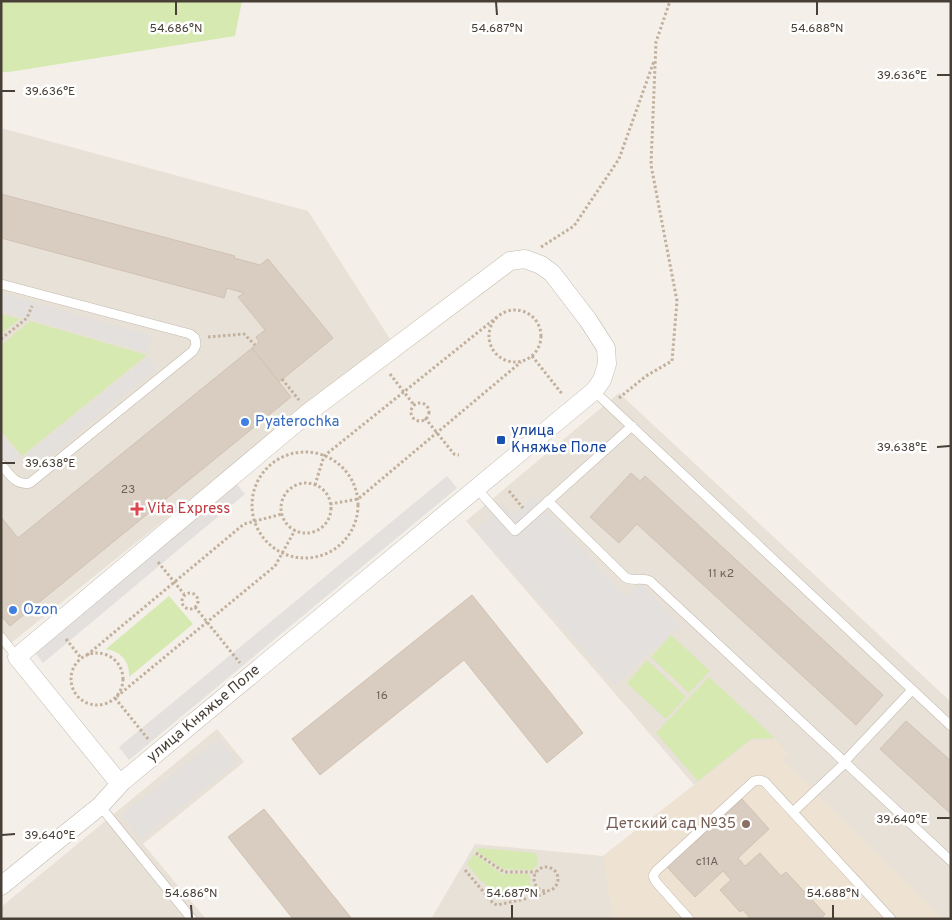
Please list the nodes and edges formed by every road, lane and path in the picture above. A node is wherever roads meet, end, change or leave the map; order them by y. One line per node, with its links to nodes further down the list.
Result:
1 (670, 1): 2 (path)
2 (655, 58): 3 (path); 17 (path)
3 (538, 248)
4 (1, 284): 5 (lane)
5 (36, 293): 7 (lane); 8 (path)
6 (497, 317): 10 (path); 12 (path); 15 (path)
7 (195, 338): 9 (path); 25 (lane)
8 (1, 339)
9 (255, 345)
10 (532, 356): 12 (path); 18 (path)
11 (378, 360): 14 (street); 15 (path); 19 (street)
12 (521, 362): 22 (path)
13 (282, 379): 19 (path)
14 (594, 391): 17 (lane); 18 (street, улица Княжье Поле)
15 (404, 392): 16 (path); 24 (path)
16 (414, 405): 20 (path); 20 (path)
17 (610, 406): 21 (lane)
18 (574, 408): 27 (street, улица Княжье Поле)
19 (309, 412): 36 (street)
20 (426, 418): 22 (path)
21 (632, 426): 30 (lane); 48 (lane)
22 (437, 433): 23 (path); 29 (path)
23 (460, 455)
24 (324, 456): 26 (path); 29 (path); 34 (path)
25 (1, 464)
26 (315, 485): 31 (path); 32 (path)
27 (477, 488): 33 (lane); 47 (street, улица Княжье Поле)
28 (509, 491): 33 (path)
29 (358, 498): 31 (path); 37 (path)
30 (548, 501): 33 (lane); 52 (lane)
31 (330, 504): 35 (path)
32 (282, 514): 34 (path); 35 (path)
33 (531, 516)
34 (255, 522): 37 (path); 38 (path)
35 (295, 530): 37 (path)
36 (147, 548): 38 (path); 42 (street)
37 (282, 552): 41 (path)
38 (174, 582): 39 (path); 44 (path)
39 (184, 594): 40 (path); 40 (path)
40 (195, 607): 41 (path)
41 (207, 622): 47 (path); 49 (path)
42 (54, 625): 45 (street); 46 (path)
43 (1, 637): 45 (lane)
44 (87, 655): 46 (path); 49 (path)
45 (17, 656): 53 (street)
46 (81, 658): 49 (path)
47 (250, 676): 51 (street, улица Княжье Поле)
48 (912, 690): 50 (lane); 52 (lane)
49 (115, 698): 51 (path)
50 (951, 726)
51 (158, 752): 53 (street, улица Княжье Поле)
52 (845, 762): 55 (lane); 57 (lane)
53 (120, 784): 54 (street, улица Княжье Поле)
54 (100, 806): 60 (street, улица Княжье Поле); 62 (lane)
55 (793, 812): 63 (lane); 64 (lane)
56 (476, 853): 59 (path)
57 (951, 862)
58 (465, 870): 61 (path)
59 (536, 872): 61 (path); 61 (path)
60 (1, 886)
61 (547, 892)
62 (192, 919)
63 (690, 919)
64 (891, 919)

